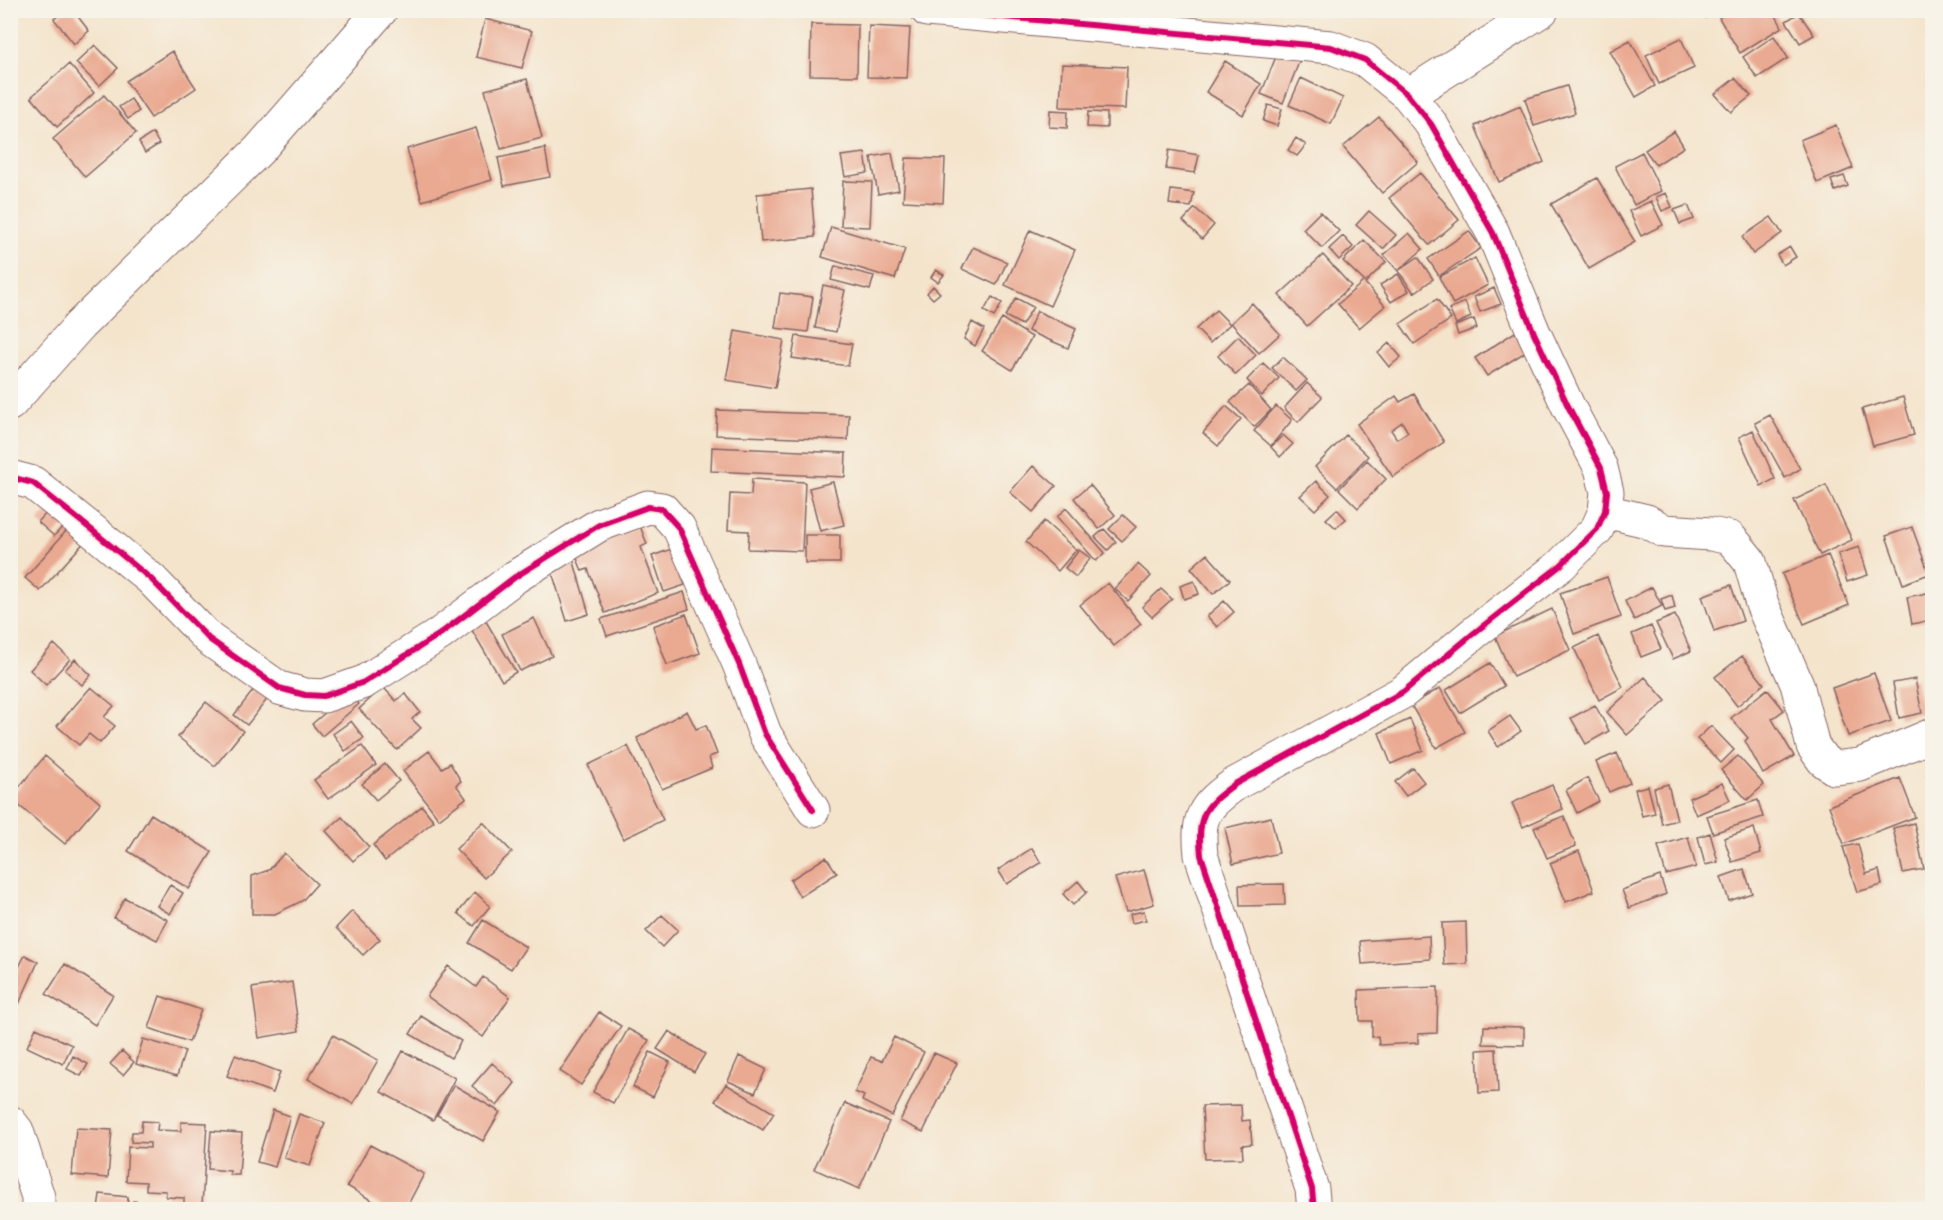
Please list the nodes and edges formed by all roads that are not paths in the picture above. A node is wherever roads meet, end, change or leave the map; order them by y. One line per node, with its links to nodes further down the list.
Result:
1 (381, 10): 5 (street)
2 (927, 10): 4 (street)
3 (1542, 10): 4 (street)
4 (1408, 95): 7 (street)
5 (10, 404)
6 (10, 477): 9 (street)
7 (1605, 511): 8 (street); 12 (street)
8 (1932, 735)
9 (813, 810)
10 (10, 1122): 11 (street)
11 (38, 1209)
12 (1314, 1209)

